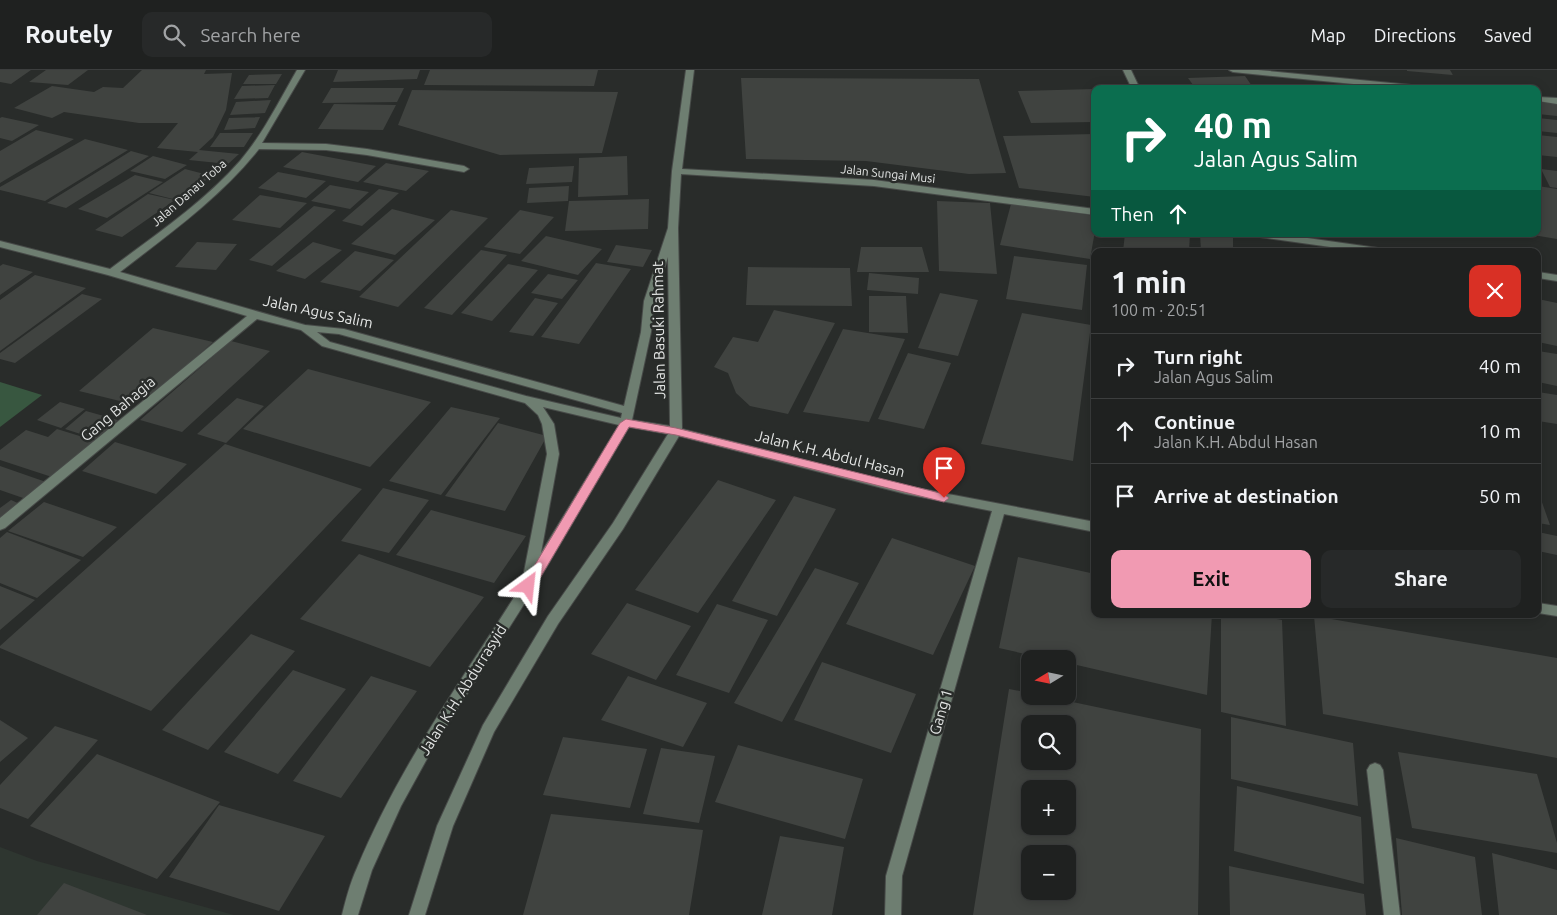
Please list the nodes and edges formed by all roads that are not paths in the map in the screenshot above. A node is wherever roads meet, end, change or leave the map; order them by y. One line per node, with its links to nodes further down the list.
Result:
1 (301, 70): 9 (street, Jalan Danau Toba)
2 (690, 70): 11 (street, Jalan Basuki Rahmat)
3 (1127, 70): 5 (street)
4 (1233, 70): 6 (street)
5 (1134, 85)
6 (1390, 85)
7 (1541, 99): 8 (street)
8 (1557, 101)
9 (256, 146): 10 (street); 17 (street, Jalan Danau Toba)
10 (464, 168)
11 (677, 171): 12 (street, Jalan Sungai Musi); 13 (street, Jalan Basuki Rahmat)
12 (1091, 211)
13 (673, 228): 23 (street, Jalan Basuki Rahmat); 24 (street, Jalan Basuki Rahmat)
14 (1281, 237): 16 (street)
15 (0, 244): 17 (street, Jalan Agus Salim)
16 (1357, 248)
17 (112, 273): 20 (street, Jalan Agus Salim)
18 (1541, 275): 19 (street)
19 (1557, 278)
20 (255, 316): 21 (street, Jalan Agus Salim); 26 (street, Gang Bahagia)
21 (305, 328): 22 (street); 23 (street, Jalan Agus Salim)
22 (525, 399): 23 (street); 28 (street)
23 (628, 417): 24 (street, Jalan Agus Salim); 28 (street, Jalan K.H. Abdurrasyid)
24 (676, 432): 25 (street, Jalan K.H. Abdul Hasan); 33 (street)
25 (1000, 510): 27 (street, Jalan K.H. Abdul Hasan); 34 (street, Gang 1)
26 (0, 525)
27 (1091, 526)
28 (528, 586): 32 (street, Jalan K.H. Abdurrasyid)
29 (1541, 608): 30 (street)
30 (1557, 611)
31 (1376, 770): 35 (street)
32 (350, 915)
33 (417, 915)
34 (893, 915)
35 (1392, 915)

